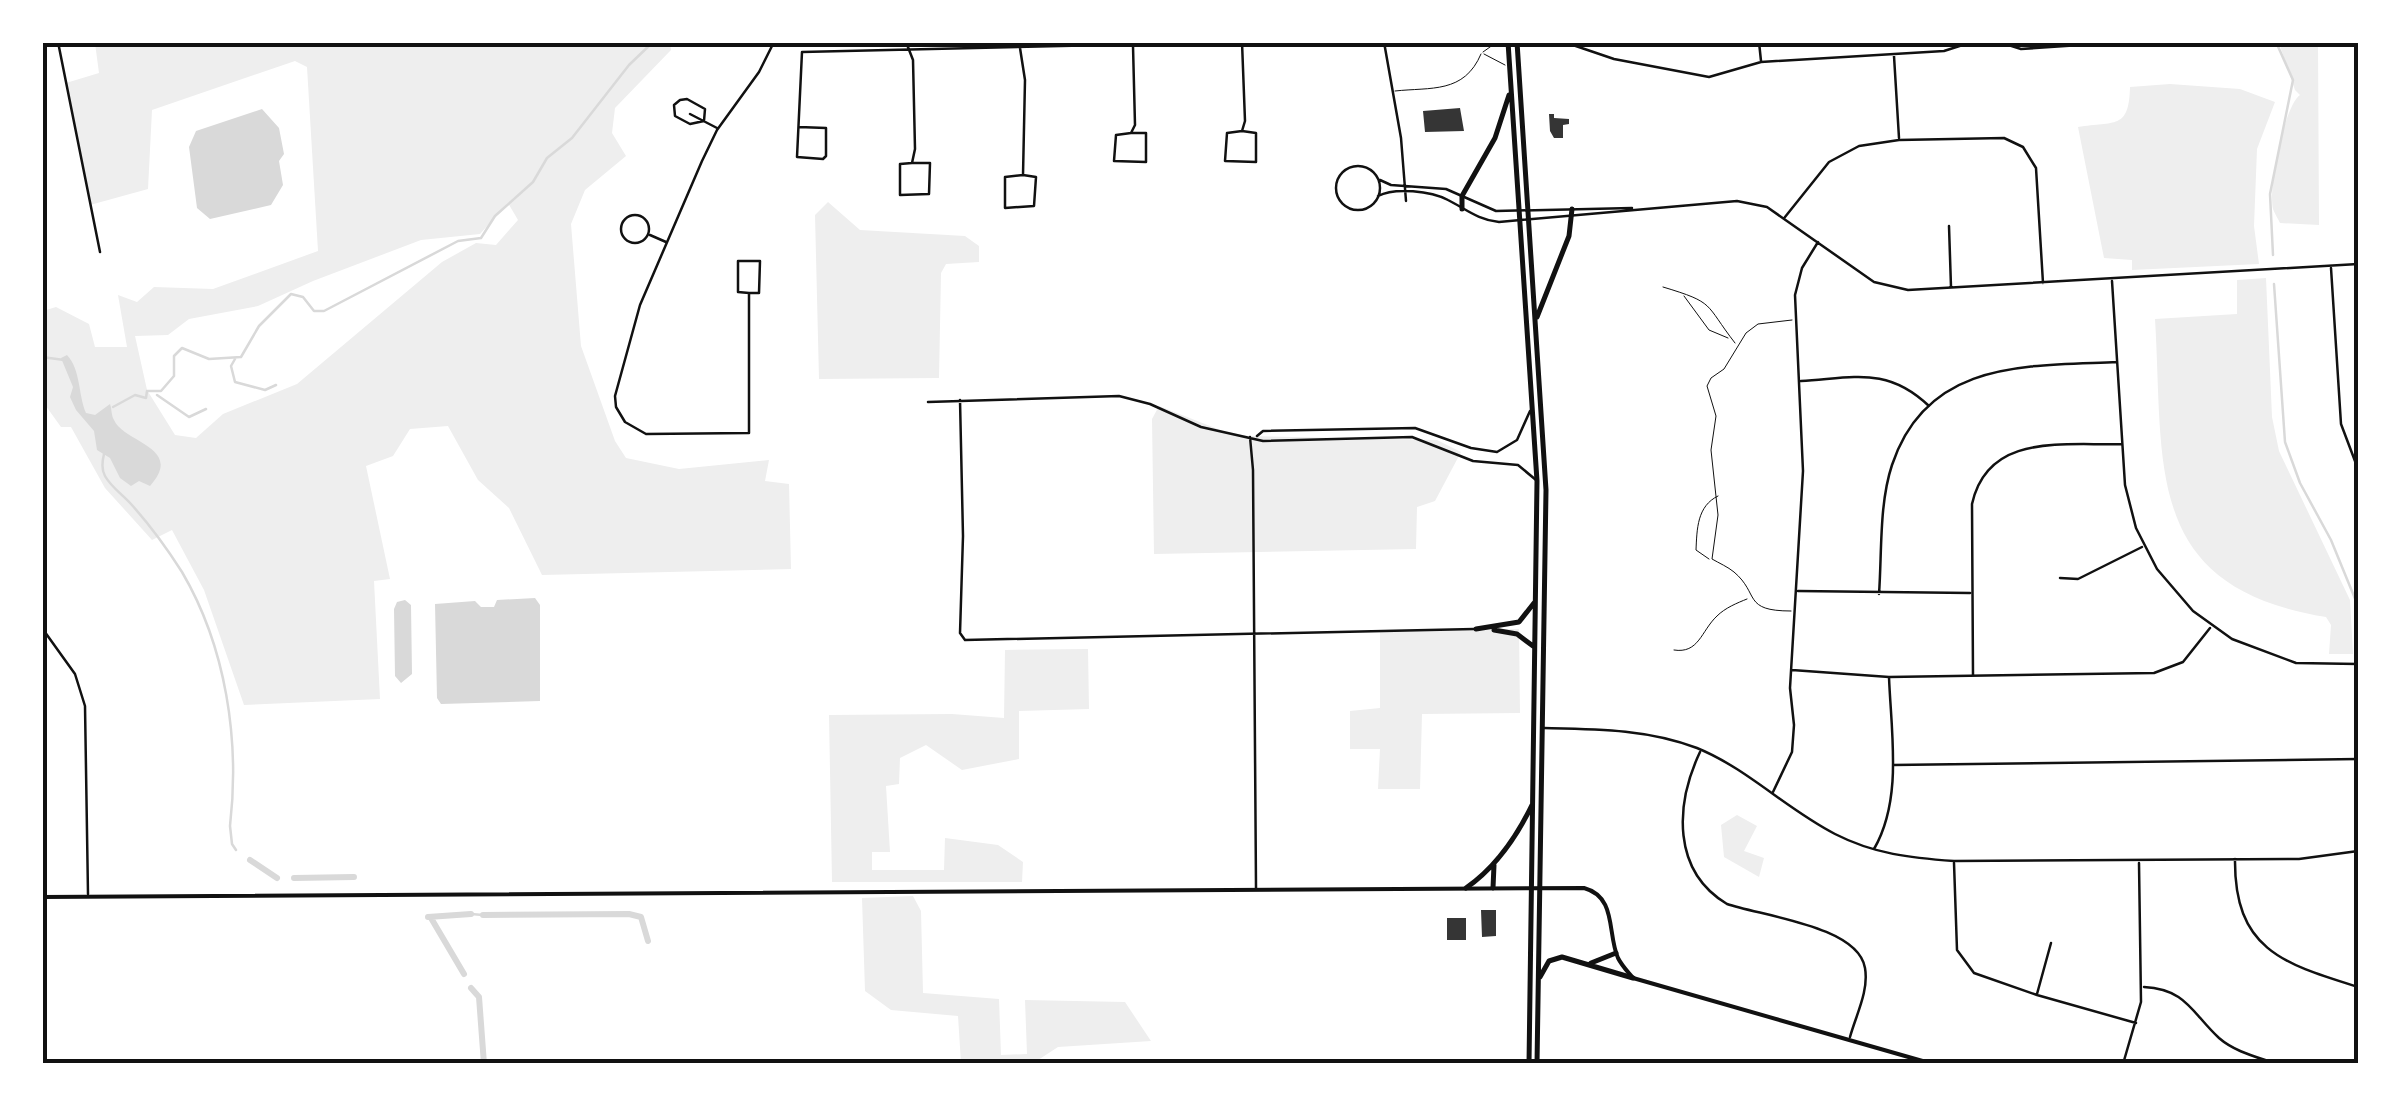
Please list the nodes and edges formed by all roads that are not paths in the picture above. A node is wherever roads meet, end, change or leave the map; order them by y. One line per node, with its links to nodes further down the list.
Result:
1 (58, 42): 53 (street)
2 (774, 42): 30 (street)
3 (906, 42): 20 (street)
4 (1240, 42): 14 (street); 31 (street)
5 (1384, 42): 26 (street)
6 (1497, 42): 21 (lane)
7 (1508, 42): 24 (highway)
8 (1516, 42): 43 (highway)
9 (1564, 42): 23 (street)
10 (1759, 42): 23 (street)
11 (1972, 42): 22 (street)
12 (1999, 42): 18 (street)
13 (2125, 42): 18 (street)
14 (1164, 43): 17 (street)
15 (1009, 44): 19 (street); 20 (street)
16 (1051, 44): 17 (street); 19 (street)
17 (1133, 44): 32 (street)
18 (2088, 44)
19 (1020, 46): 35 (street)
20 (910, 48): 29 (street); 34 (street)
21 (1481, 54): 24 (lane); 26 (lane)
22 (1894, 54): 23 (street); 33 (street)
23 (1761, 62)
24 (1510, 68): 25 (highway)
25 (1512, 88): 40 (highway); 44 (highway)
26 (1392, 92): 37 (street)
27 (690, 114): 28 (street)
28 (704, 121): 28 (street); 30 (street)
29 (799, 127): 29 (street)
30 (718, 128): 51 (street)
31 (1242, 131): 31 (street)
32 (1131, 134): 32 (street)
33 (1899, 140): 46 (street); 57 (street)
34 (912, 162): 34 (street)
35 (1022, 175): 35 (street)
36 (1380, 180): 37 (street); 39 (street); 39 (street)
37 (1405, 184): 38 (street); 40 (street)
38 (1406, 192): 39 (street); 41 (street); 42 (street)
39 (1378, 196)
40 (1462, 196): 42 (highway); 44 (street)
41 (1406, 200)
42 (1462, 209): 48 (street)
43 (1529, 211): 44 (street); 45 (street); 47 (highway)
44 (1519, 212): 48 (highway)
45 (1572, 213): 46 (street); 47 (street); 62 (highway)
46 (1784, 219): 52 (street)
47 (1530, 221): 48 (street); 62 (highway)
48 (1520, 222): 68 (highway)
49 (1949, 226): 59 (street)
50 (650, 235): 50 (street); 51 (street)
51 (667, 242): 60 (street)
52 (1818, 242): 59 (street); 63 (street)
53 (100, 252)
54 (2358, 264): 55 (street)
55 (2331, 267): 56 (street); 74 (street)
56 (2112, 279): 57 (street); 66 (street)
57 (2042, 282): 59 (street)
58 (1663, 287): 61 (lane)
59 (1951, 288)
60 (749, 293): 60 (street)
61 (1682, 293): 64 (lane); 64 (lane)
62 (1536, 320): 96 (highway)
63 (1795, 320): 65 (lane); 67 (street)
64 (1731, 339): 65 (lane)
65 (1737, 346): 76 (lane)
66 (2117, 362): 71 (street); 73 (street)
67 (1800, 380): 71 (street); 80 (street)
68 (1533, 398): 72 (street); 75 (highway)
69 (960, 400): 70 (street); 72 (street); 89 (street)
70 (928, 402)
71 (1930, 406): 82 (street)
72 (1253, 437): 75 (street); 89 (street)
73 (2122, 444): 77 (street); 81 (street)
74 (2358, 469)
75 (1537, 481): 83 (highway)
76 (1718, 496): 78 (lane); 78 (lane)
77 (2144, 547): 79 (street); 86 (street)
78 (1712, 559): 84 (lane)
79 (2060, 578)
80 (1797, 591): 82 (street); 85 (street)
81 (1972, 593): 82 (street); 94 (street)
82 (1879, 594)
83 (1536, 596): 88 (highway); 90 (highway)
84 (1750, 598): 85 (lane); 91 (lane)
85 (1794, 611): 93 (street)
86 (2212, 626): 92 (street); 94 (street)
87 (42, 628): 113 (street)
88 (1476, 629): 89 (street); 90 (highway)
89 (1254, 634): 112 (street)
90 (1535, 648): 101 (highway)
91 (1674, 650)
92 (2358, 664)
93 (1790, 670): 95 (street); 100 (street)
94 (1973, 676): 95 (street)
95 (1889, 677): 99 (street)
96 (1543, 728): 97 (street); 111 (highway)
97 (1702, 750): 100 (street); 124 (street)
98 (2358, 759): 99 (street)
99 (1893, 764): 102 (street)
100 (1773, 794): 102 (street)
101 (1534, 802): 107 (highway); 110 (highway)
102 (1873, 850): 106 (street)
103 (2358, 851): 104 (street)
104 (2235, 859): 105 (street); 121 (street)
105 (2139, 860): 106 (street); 120 (street)
106 (1954, 861): 122 (street)
107 (1495, 862): 108 (highway); 109 (highway)
108 (1466, 888): 109 (street); 112 (street)
109 (1493, 888): 110 (street)
110 (1532, 888): 111 (street); 125 (highway)
111 (1540, 888): 116 (street); 119 (highway)
112 (1256, 890): 113 (street)
113 (88, 896): 114 (street)
114 (42, 897)
115 (2052, 943): 122 (street)
116 (1616, 953): 117 (highway); 118 (street)
117 (1583, 962): 118 (highway); 119 (highway)
118 (1633, 978): 124 (street)
119 (1539, 980): 126 (highway)
120 (2142, 986): 123 (street); 129 (street)
121 (2358, 987)
122 (2037, 995): 123 (street)
123 (2136, 1023): 128 (street)
124 (1850, 1038): 127 (street)
125 (1530, 1064)
126 (1538, 1064)
127 (1934, 1064)
128 (2123, 1064)
129 (2277, 1064)

